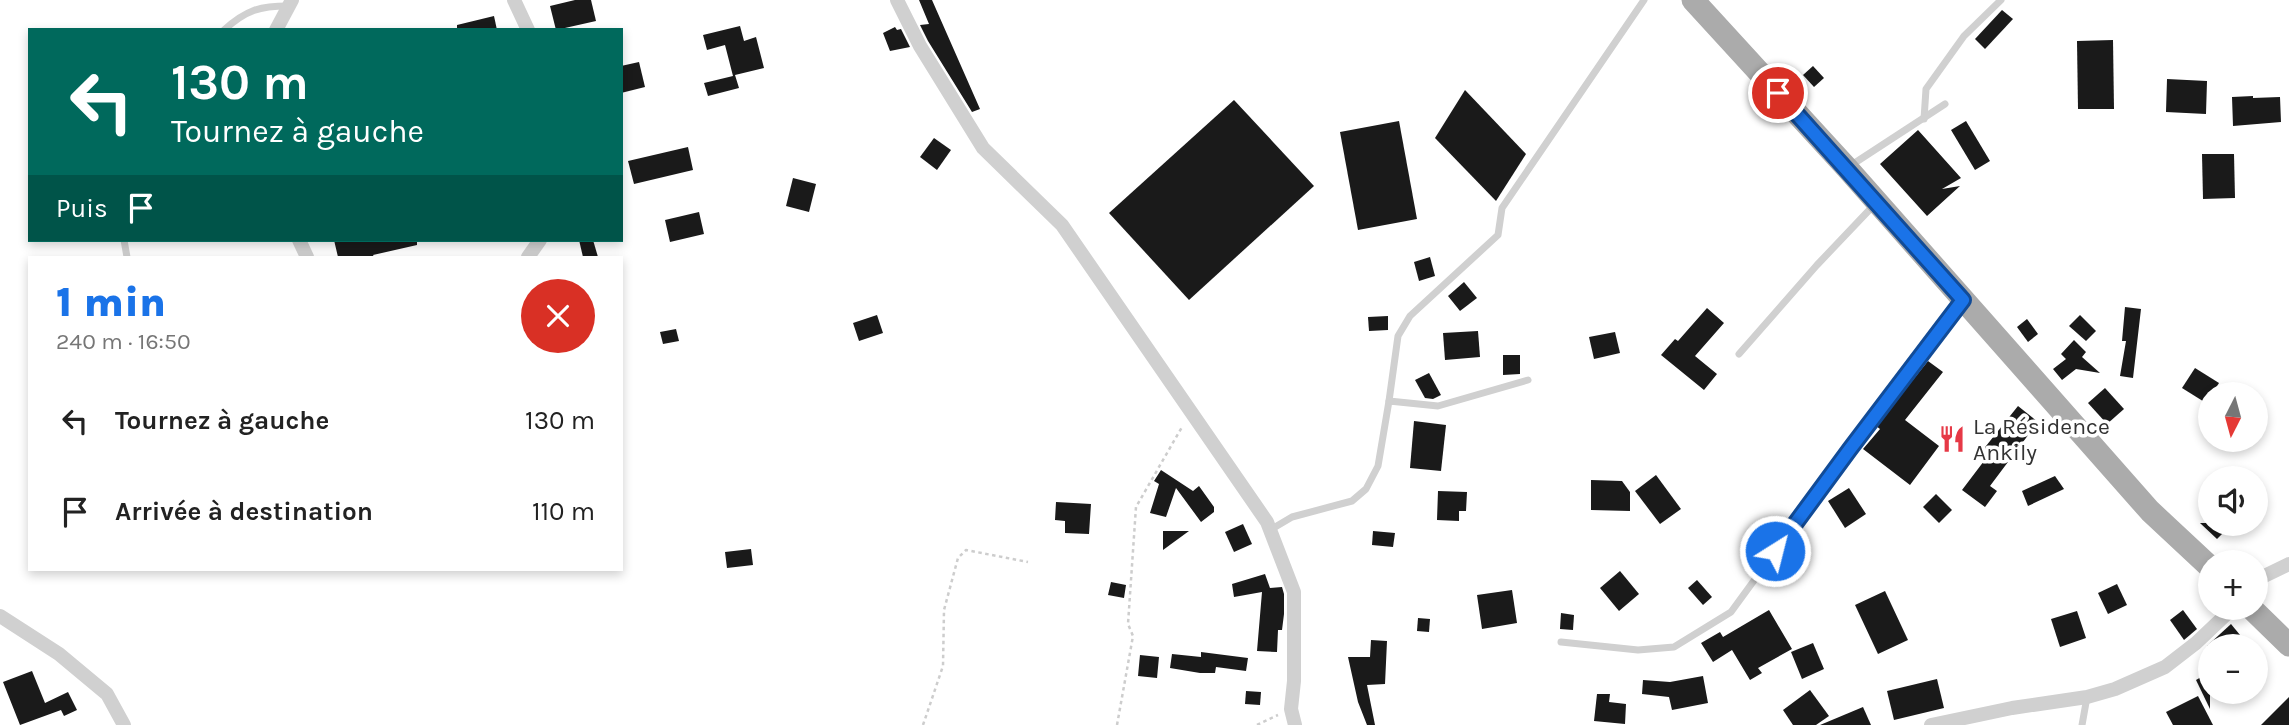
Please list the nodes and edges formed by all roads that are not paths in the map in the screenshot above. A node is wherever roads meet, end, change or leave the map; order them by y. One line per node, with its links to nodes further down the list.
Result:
1 (514, 0): 9 (street)
2 (897, 0): 18 (street)
3 (1644, 0): 17 (lane)
4 (1693, 0): 12 (main road)
5 (2001, 0): 11 (lane)
6 (291, 3): 7 (lane); 8 (street)
7 (225, 28)
8 (277, 28)
9 (527, 28)
10 (1945, 104): 11 (lane)
11 (1924, 119): 12 (lane)
12 (1847, 168): 13 (main road)
13 (1877, 202): 14 (main road); 15 (lane)
14 (1963, 300): 19 (main road); 25 (lane)
15 (1739, 354)
16 (1528, 380): 17 (lane)
17 (1389, 401): 18 (lane)
18 (1270, 530): 29 (street)
19 (2198, 557)
20 (2289, 565): 21 (street)
21 (2268, 575)
22 (0, 616): 28 (street)
23 (2220, 620): 27 (street)
24 (2263, 620): 26 (main road)
25 (1561, 642)
26 (2289, 645)
27 (2087, 696): 30 (street); 31 (lane)
28 (123, 725)
29 (1295, 725)
30 (1931, 725)
31 (2082, 725)

